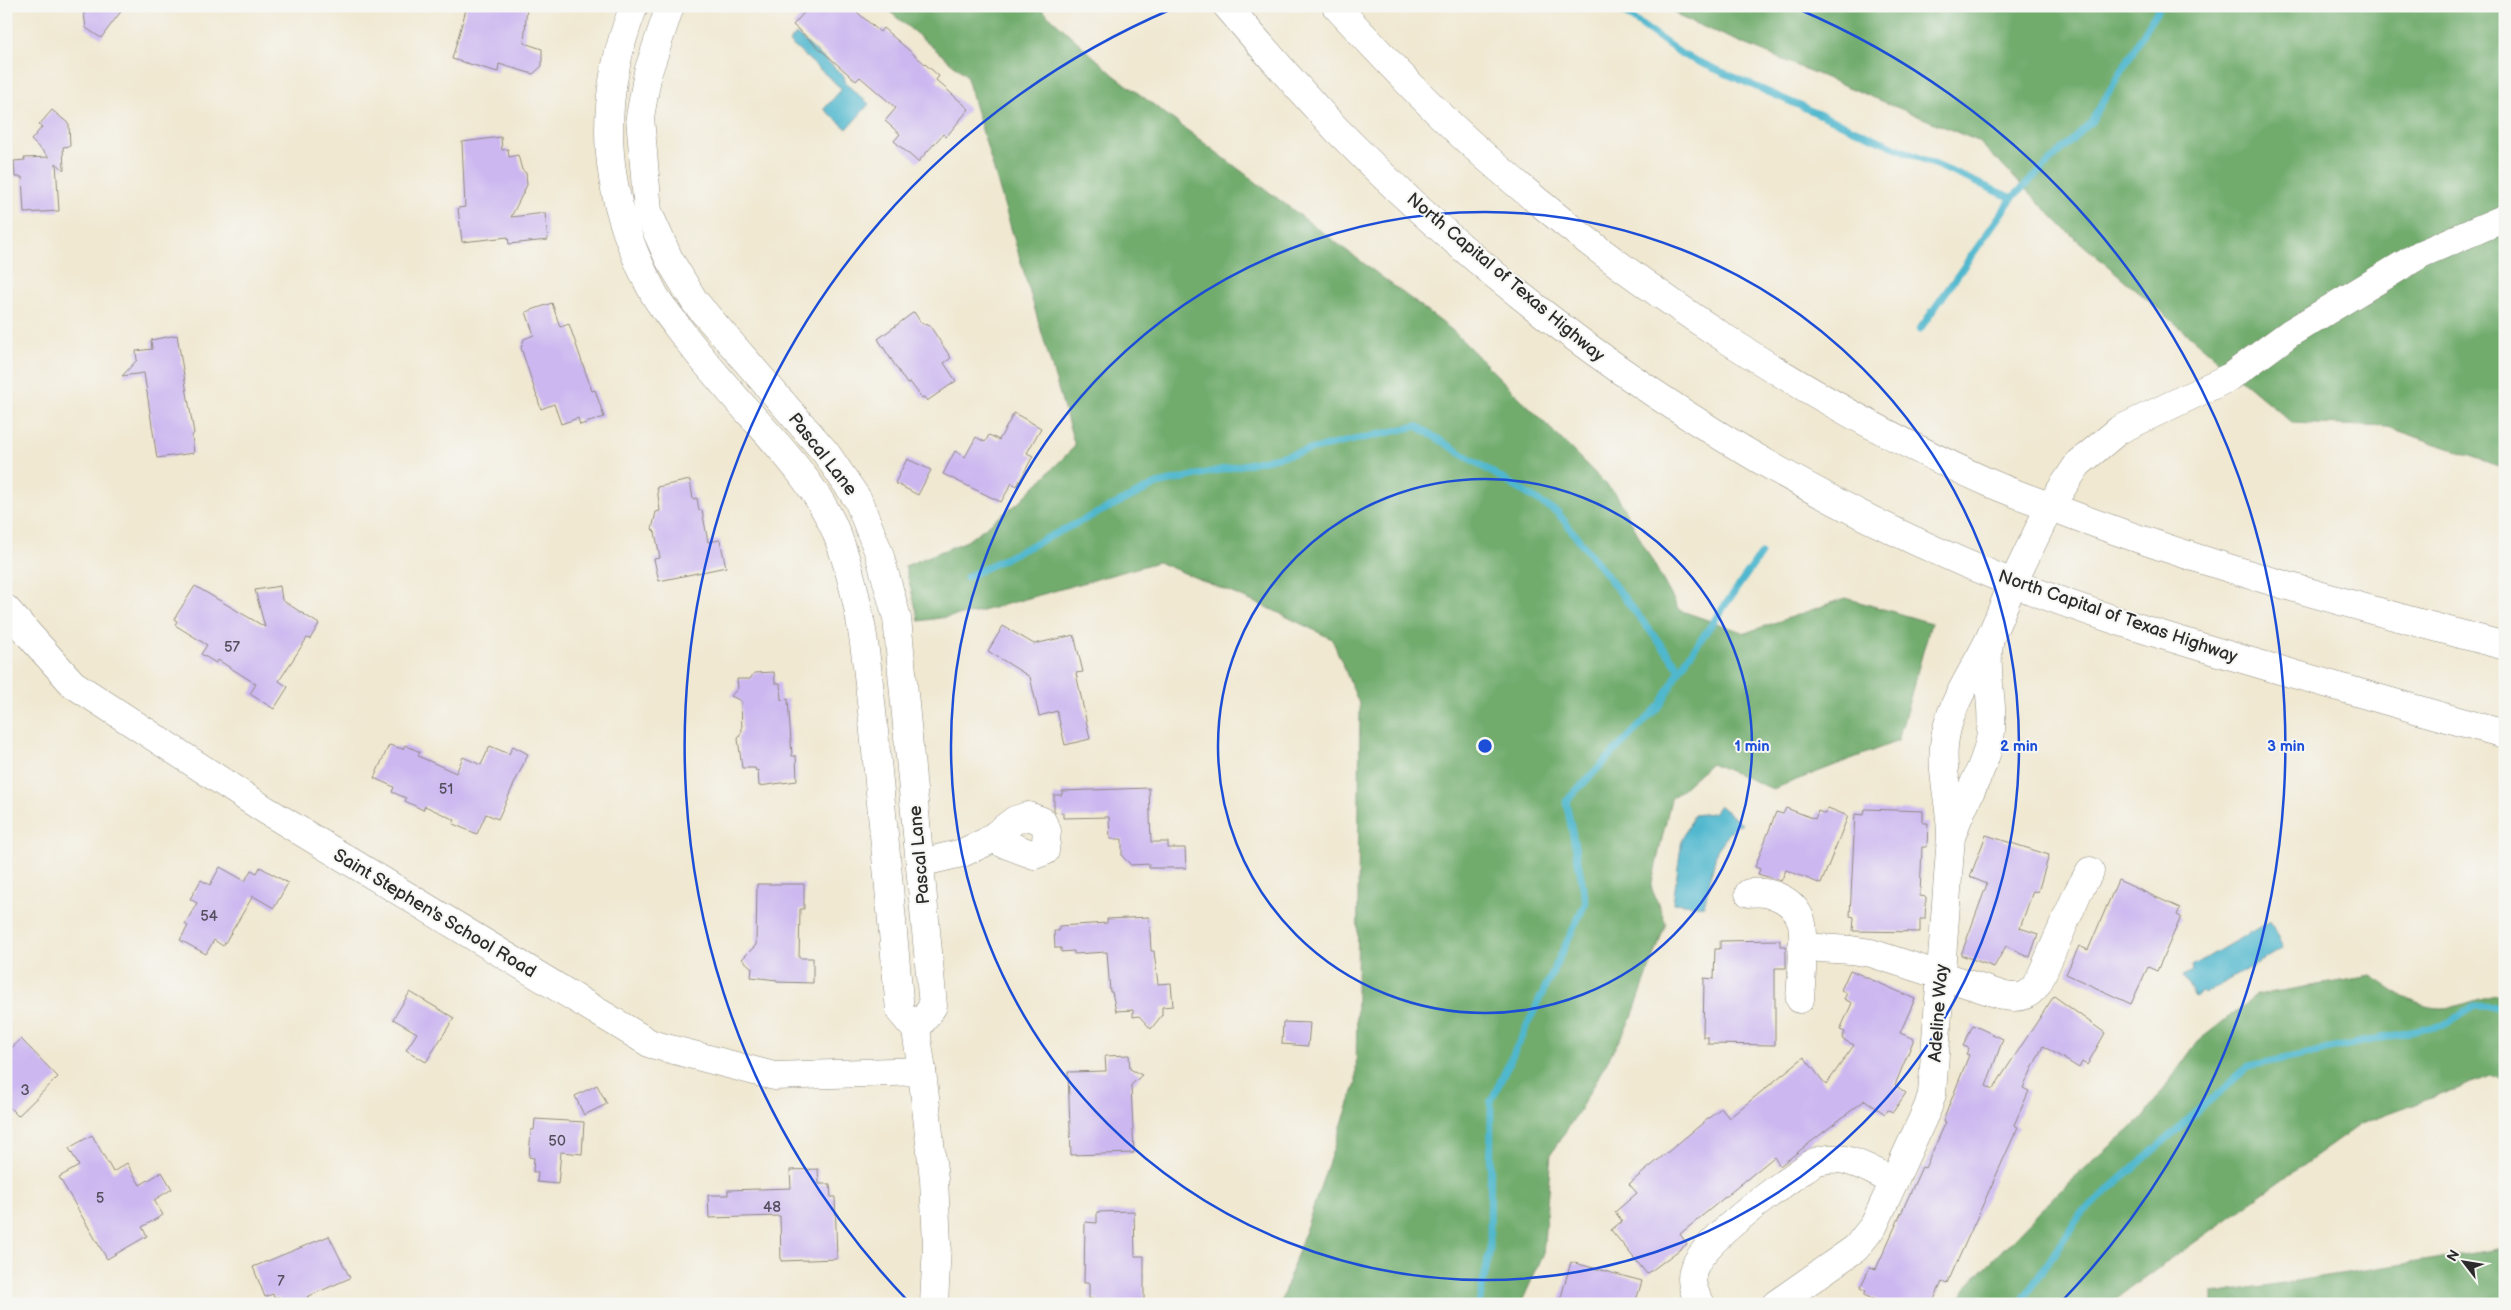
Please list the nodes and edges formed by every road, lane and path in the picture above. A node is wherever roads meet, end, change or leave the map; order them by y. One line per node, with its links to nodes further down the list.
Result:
1 (634, 6): 6 (main road, Pascal Lane)
2 (670, 6): 5 (main road, Pascal Lane)
3 (1227, 6): 11 (main road, North Capital of Texas Highway)
4 (1336, 6): 10 (main road)
5 (644, 171): 6 (main road); 8 (main road, Pascal Lane)
6 (612, 175): 9 (main road, Pascal Lane)
7 (2505, 218): 10 (main road, Adeline Way)
8 (754, 370): 9 (main road); 20 (main road, Pascal Lane)
9 (727, 387): 26 (main road, Pascal Lane)
10 (2050, 506): 11 (main road, Adeline Way); 14 (main road)
11 (2014, 583): 13 (main road, Adeline Way); 16 (main road, North Capital of Texas Highway)
12 (6, 609): 27 (main road, Saint Stephen's School Road)
13 (1989, 639): 15 (main road, Adeline Way); 17 (main road, Adeline Way)
14 (2505, 646)
15 (1946, 731): 17 (main road); 19 (main road, Adeline Way)
16 (2505, 734)
17 (1990, 740): 19 (main road, Adeline Way)
18 (995, 835): 20 (main road)
19 (1951, 836): 24 (main road, Adeline Way)
20 (920, 863): 26 (main road, Pascal Lane)
21 (2090, 871): 24 (main road)
22 (1749, 893): 23 (main road)
23 (1802, 947): 24 (main road); 25 (main road)
24 (1940, 976): 28 (main road, Adeline Way)
25 (1800, 998)
26 (916, 1030): 27 (main road)
27 (922, 1072): 30 (main road)
28 (1894, 1181): 29 (main road); 31 (main road, Adeline Way)
29 (1690, 1300)
30 (934, 1304)
31 (1776, 1304)

